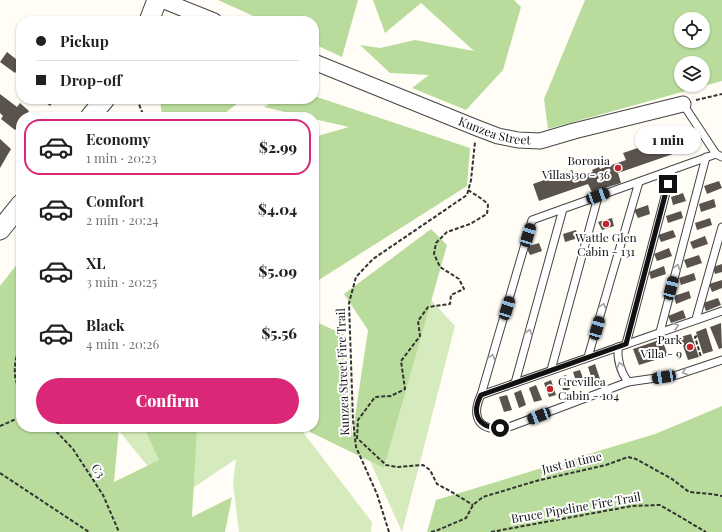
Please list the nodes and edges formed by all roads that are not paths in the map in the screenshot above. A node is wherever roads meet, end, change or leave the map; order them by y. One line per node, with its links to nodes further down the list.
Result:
1 (157, 0): 3 (street)
2 (162, 0): 4 (street)
3 (151, 16)
4 (202, 16)
5 (319, 64): 7 (street, Kunzea Street)
6 (101, 104): 8 (street)
7 (683, 104): 9 (lane)
8 (94, 112)
9 (719, 156): 10 (lane)
10 (706, 157): 11 (lane); 20 (lane, one-way to 10)
11 (672, 170): 12 (lane); 21 (lane)
12 (639, 182): 13 (lane); 22 (lane, one-way to 12)
13 (598, 196): 14 (lane); 24 (lane)
14 (563, 209): 26 (lane, one-way to 14); 27 (lane, one-way to 14)
15 (16, 210): 17 (street)
16 (722, 227): 19 (lane)
17 (0, 230)
18 (722, 311): 19 (lane)
19 (696, 319): 20 (lane, one-way to 19)
20 (660, 332): 21 (lane)
21 (622, 345): 22 (lane); 25 (lane, one-way to 21)
22 (588, 357): 24 (lane)
23 (722, 360): 25 (lane, one-way to 25)
24 (551, 370): 26 (lane)
25 (628, 382): 27 (lane)
26 (515, 383): 27 (lane)
27 (481, 395)

